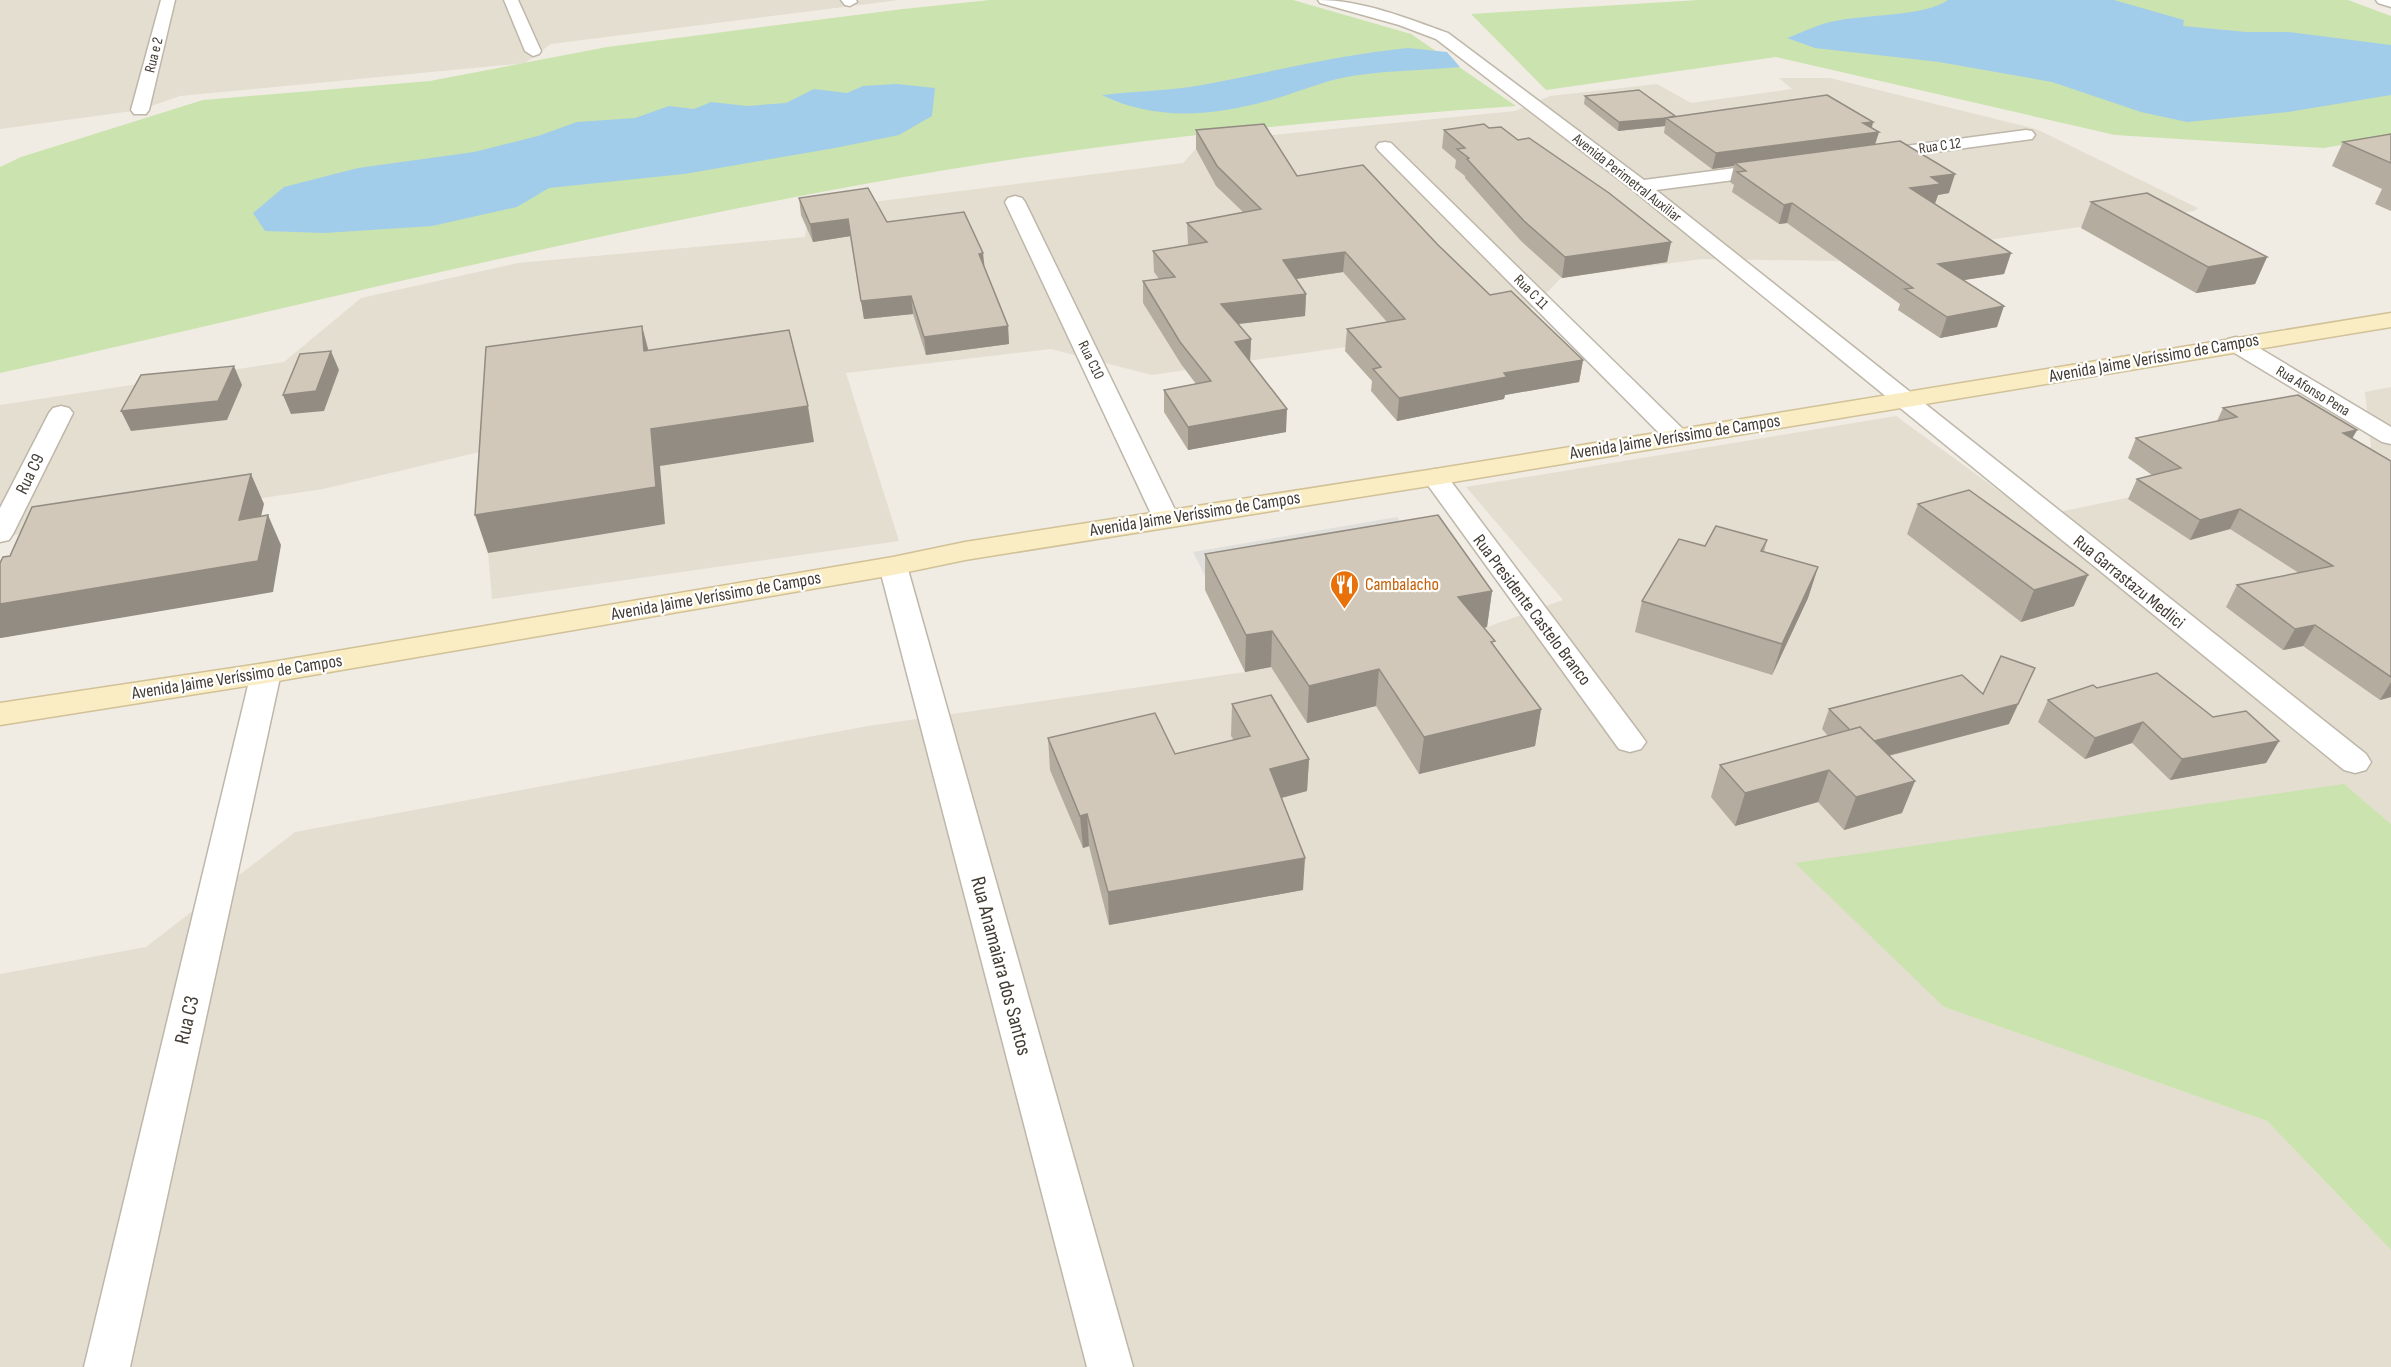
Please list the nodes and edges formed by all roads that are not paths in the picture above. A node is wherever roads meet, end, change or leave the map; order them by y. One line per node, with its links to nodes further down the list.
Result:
1 (168, 0): 7 (street, Rua e 2)
2 (515, 0): 6 (street)
3 (1325, 0): 12 (street, Avenida Perimetral Auxiliar)
4 (2383, 0): 5 (street)
5 (2391, 3)
6 (533, 51)
7 (140, 111)
8 (2026, 135): 10 (street, Rua C 12)
9 (1385, 147): 18 (street, Rua C 11)
10 (1862, 157)
11 (1792, 166): 12 (street)
12 (1640, 186): 16 (street, Avenida Perimetral Auxiliar)
13 (1016, 202): 21 (street, Rua C10)
14 (2391, 320): 15 (street, Avenida Jaime Veríssimo de Campos)
15 (2236, 344): 16 (street, Avenida Jaime Veríssimo de Campos); 19 (street, Rua Afonso Pena)
16 (1904, 401): 18 (street, Avenida Jaime Veríssimo de Campos); 27 (street, Rua Garrastazu Medlici)
17 (61, 413): 22 (street, Rua C9)
18 (1676, 436): 20 (street, Avenida Jaime Veríssimo de Campos)
19 (2391, 437)
20 (1435, 477): 21 (street, Avenida Jaime Veríssimo de Campos); 26 (street, Rua Presidente Castelo Branco)
21 (1166, 518): 23 (street, Avenida Jaime Veríssimo de Campos)
22 (0, 534)
23 (893, 566): 24 (street, Avenida Jaime Veríssimo de Campos); 29 (street, Rua Anamaiara dos Santos)
24 (266, 673): 25 (street, Avenida Jaime Veríssimo de Campos); 28 (street, Rua C3)
25 (0, 714)
26 (1630, 742)
27 (2355, 762)
28 (107, 1367)
29 (1110, 1367)

